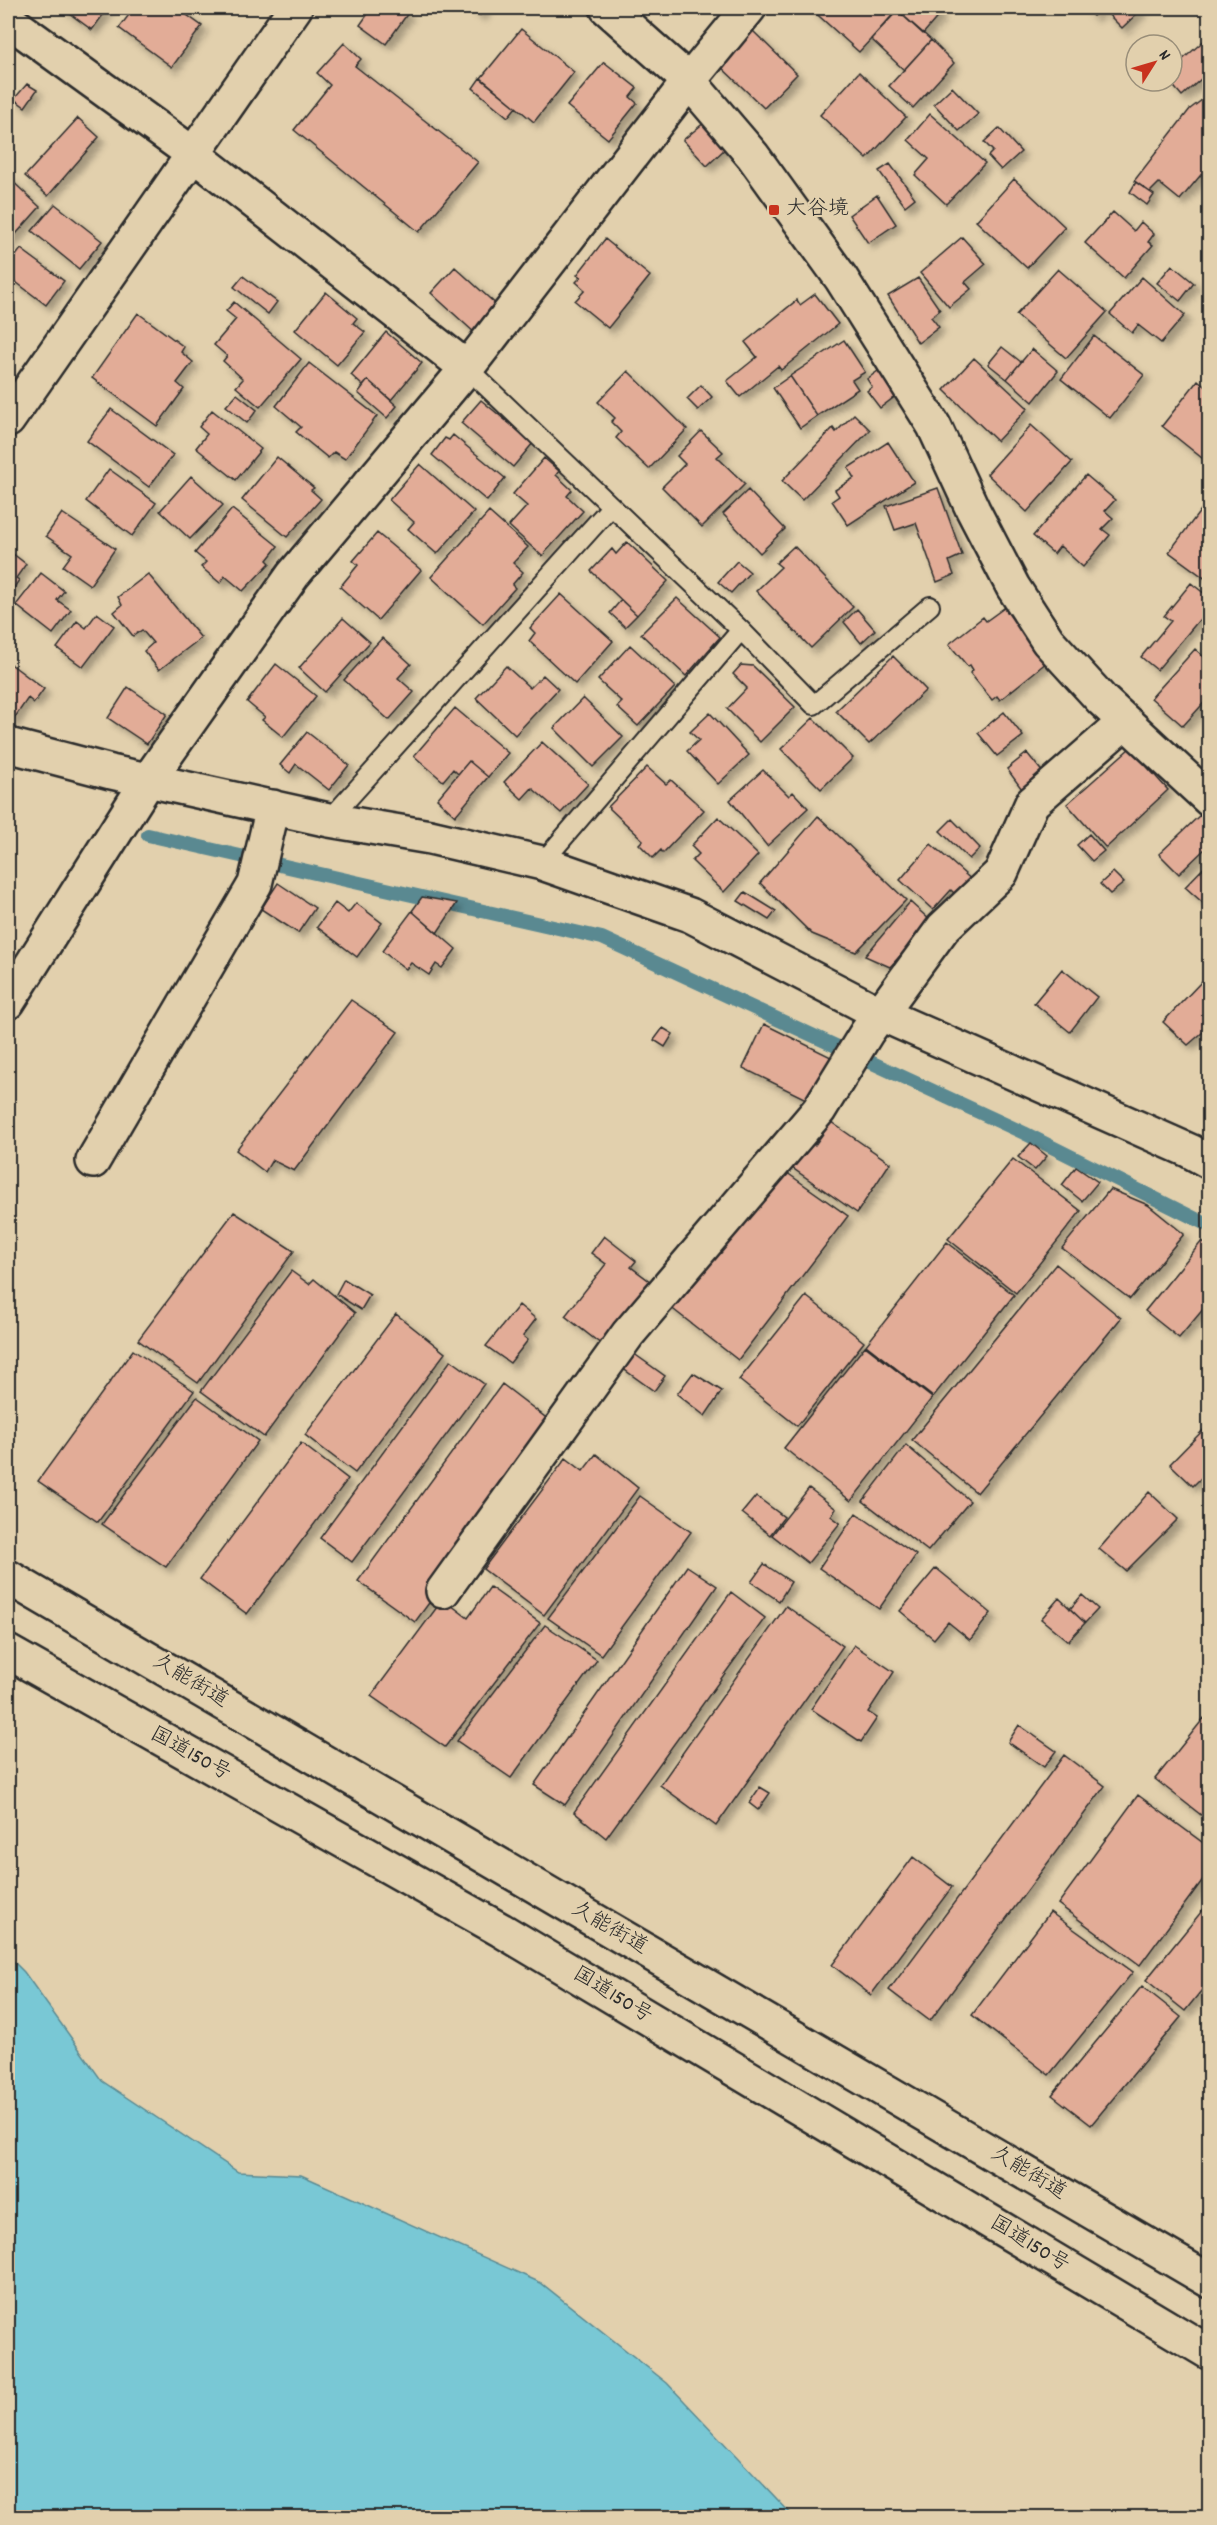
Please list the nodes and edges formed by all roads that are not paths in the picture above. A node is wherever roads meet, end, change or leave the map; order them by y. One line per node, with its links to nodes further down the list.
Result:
1 (295, 8): 6 (main road)
2 (607, 8): 5 (main road)
3 (749, 8): 5 (main road)
4 (8, 20): 6 (main road)
5 (689, 81): 7 (main road); 12 (main road)
6 (193, 154): 7 (main road); 8 (main road)
7 (467, 368): 9 (lane); 14 (main road)
8 (8, 420)
9 (611, 507): 11 (lane); 17 (lane)
10 (930, 606): 11 (lane)
11 (741, 630): 18 (lane)
12 (1125, 722): 15 (main road); 20 (main road)
13 (8, 745): 14 (main road)
14 (149, 779): 16 (main road); 19 (main road)
15 (1209, 800)
16 (273, 807): 17 (main road); 21 (main road)
17 (329, 820): 18 (main road)
18 (542, 863): 20 (main road)
19 (8, 1002)
20 (881, 1014): 22 (main road); 24 (main road)
21 (93, 1161)
22 (1209, 1162)
23 (8, 1577): 26 (main road, 久能街道)
24 (443, 1591)
25 (8, 1652): 27 (main road, 国道150号)
26 (1209, 2281)
27 (1209, 2353)

